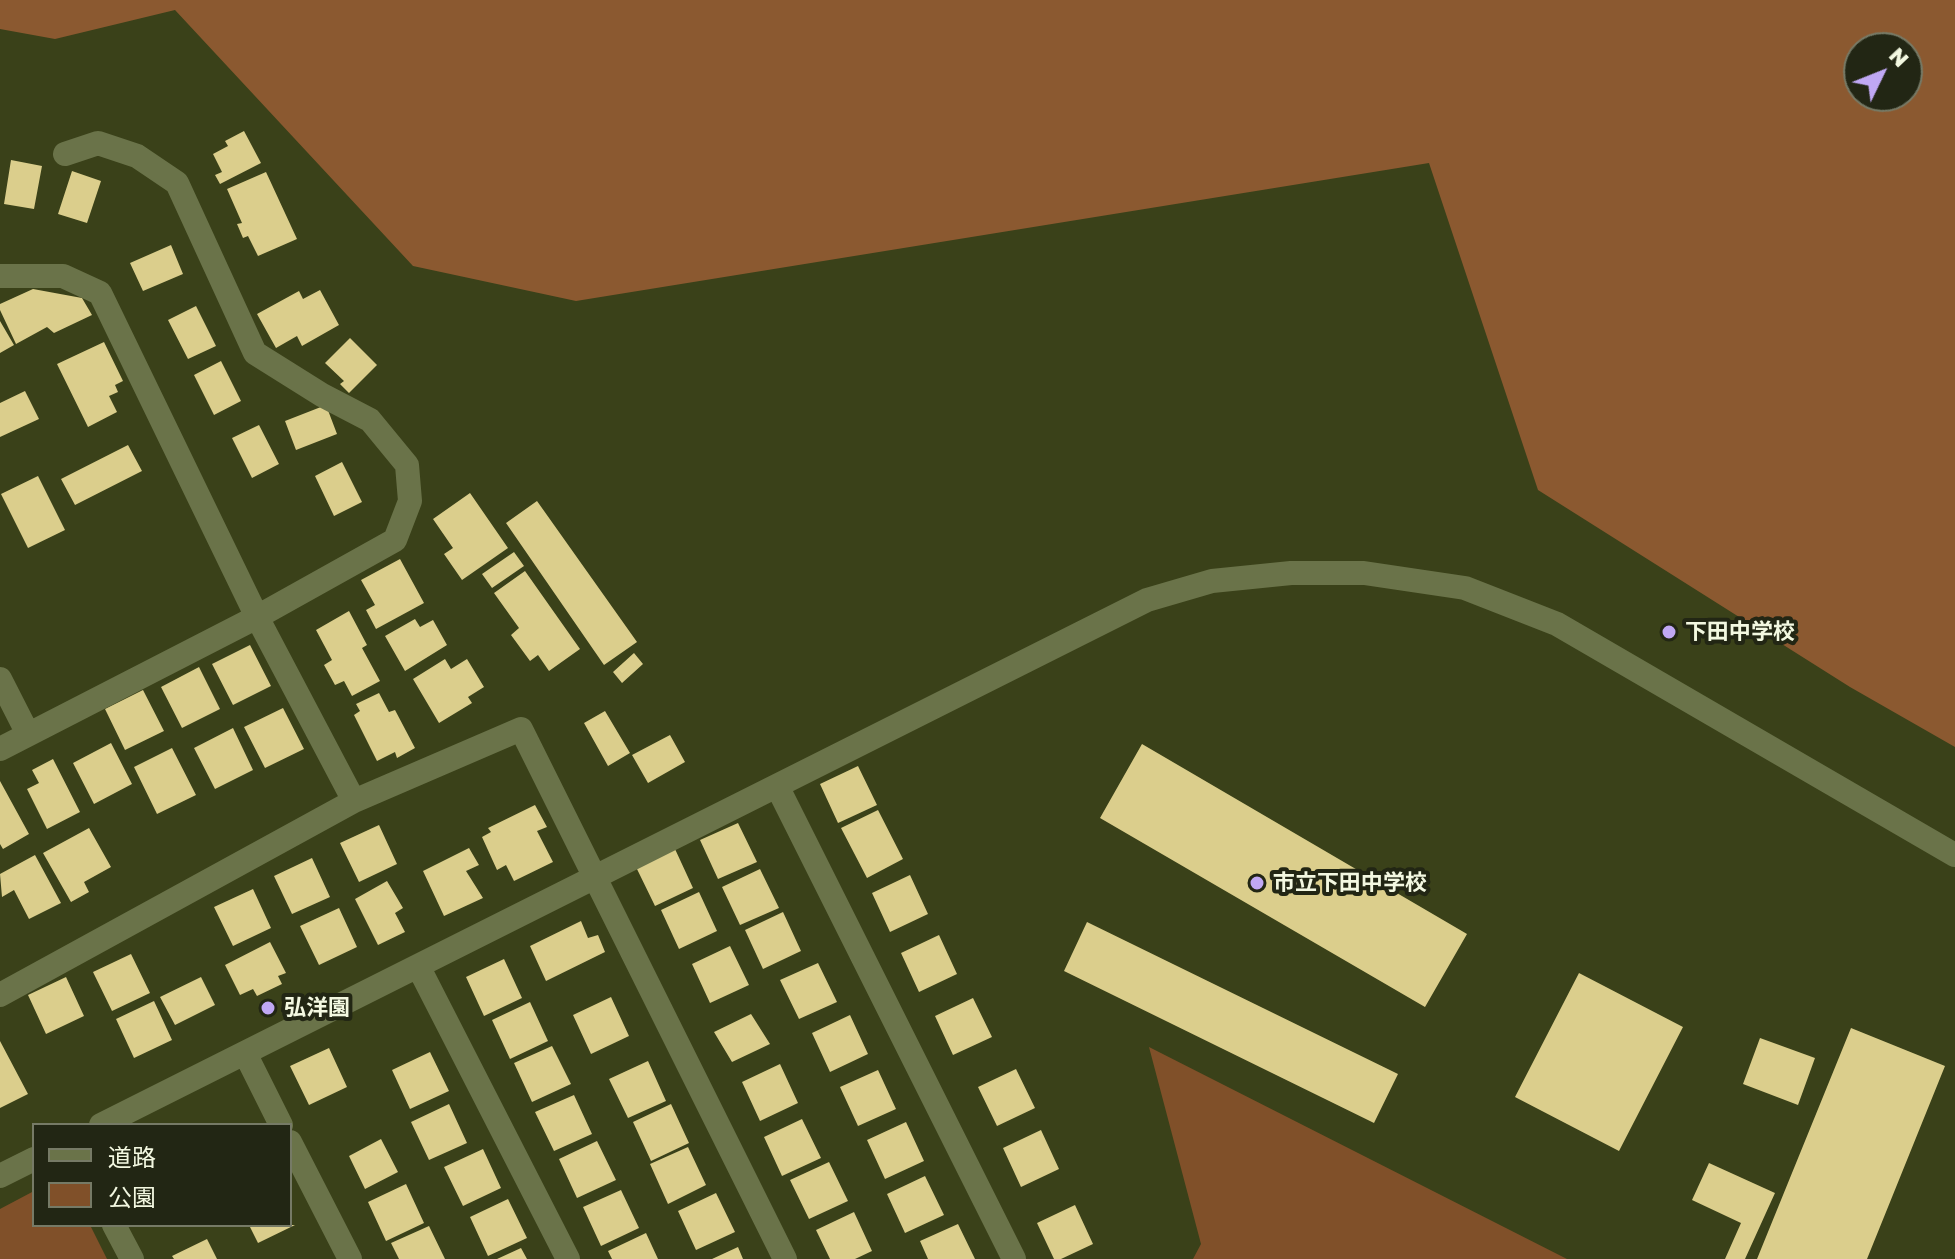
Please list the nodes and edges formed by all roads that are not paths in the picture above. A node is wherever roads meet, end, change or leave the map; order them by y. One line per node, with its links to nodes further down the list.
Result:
1 (65, 154): 3 (street)
2 (0, 276): 3 (street)
3 (257, 617): 5 (street); 8 (street)
4 (0, 679): 5 (street)
5 (28, 734): 6 (street)
6 (0, 749)
7 (777, 786): 9 (street); 10 (street); 24 (street)
8 (354, 801): 10 (street); 12 (street)
9 (1955, 855)
10 (595, 876): 11 (street); 23 (street)
11 (418, 966): 13 (street); 22 (street)
12 (0, 995)
13 (245, 1053): 14 (street); 15 (street)
14 (105, 1123)
15 (280, 1123)
16 (292, 1146): 21 (street)
17 (32, 1160): 18 (street)
18 (0, 1176)
19 (115, 1227): 20 (street)
20 (132, 1259)
21 (350, 1259)
22 (568, 1259)
23 (785, 1259)
24 (1014, 1259)

